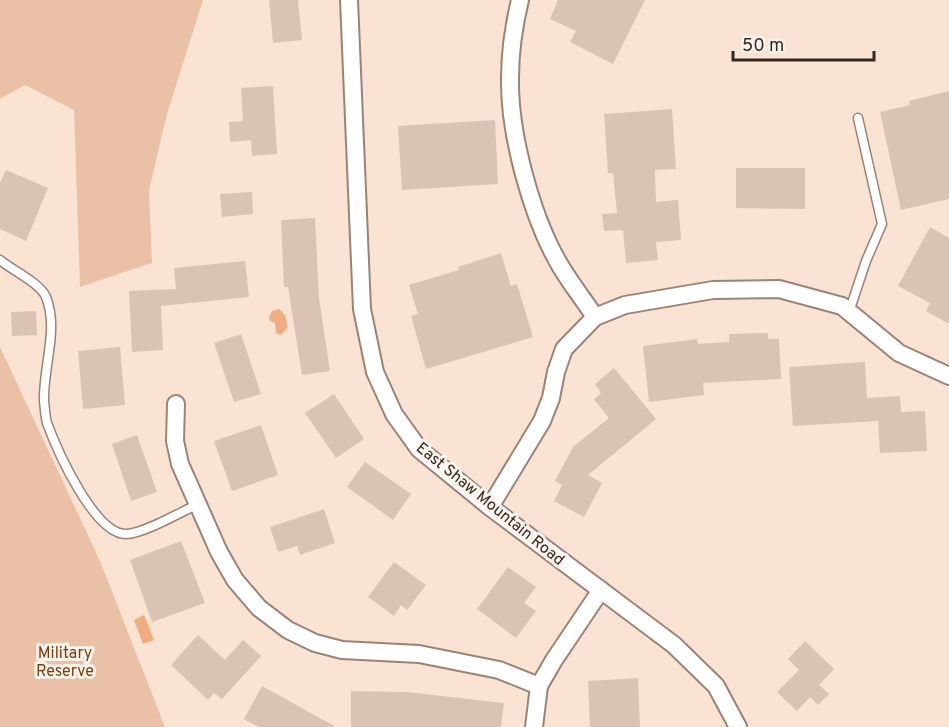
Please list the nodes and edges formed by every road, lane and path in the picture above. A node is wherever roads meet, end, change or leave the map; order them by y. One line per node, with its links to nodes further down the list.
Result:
1 (349, 0): 10 (street, East Shaw Mountain Road)
2 (520, 0): 6 (street)
3 (858, 118): 5 (lane)
4 (0, 260): 9 (lane)
5 (849, 312): 6 (street); 7 (street)
6 (595, 317): 10 (street)
7 (949, 376)
8 (176, 404): 9 (street)
9 (198, 504): 12 (street)
10 (490, 507): 11 (street, East Shaw Mountain Road)
11 (601, 590): 12 (street); 14 (street, East Shaw Mountain Road)
12 (539, 686): 13 (street)
13 (534, 727)
14 (738, 727)

